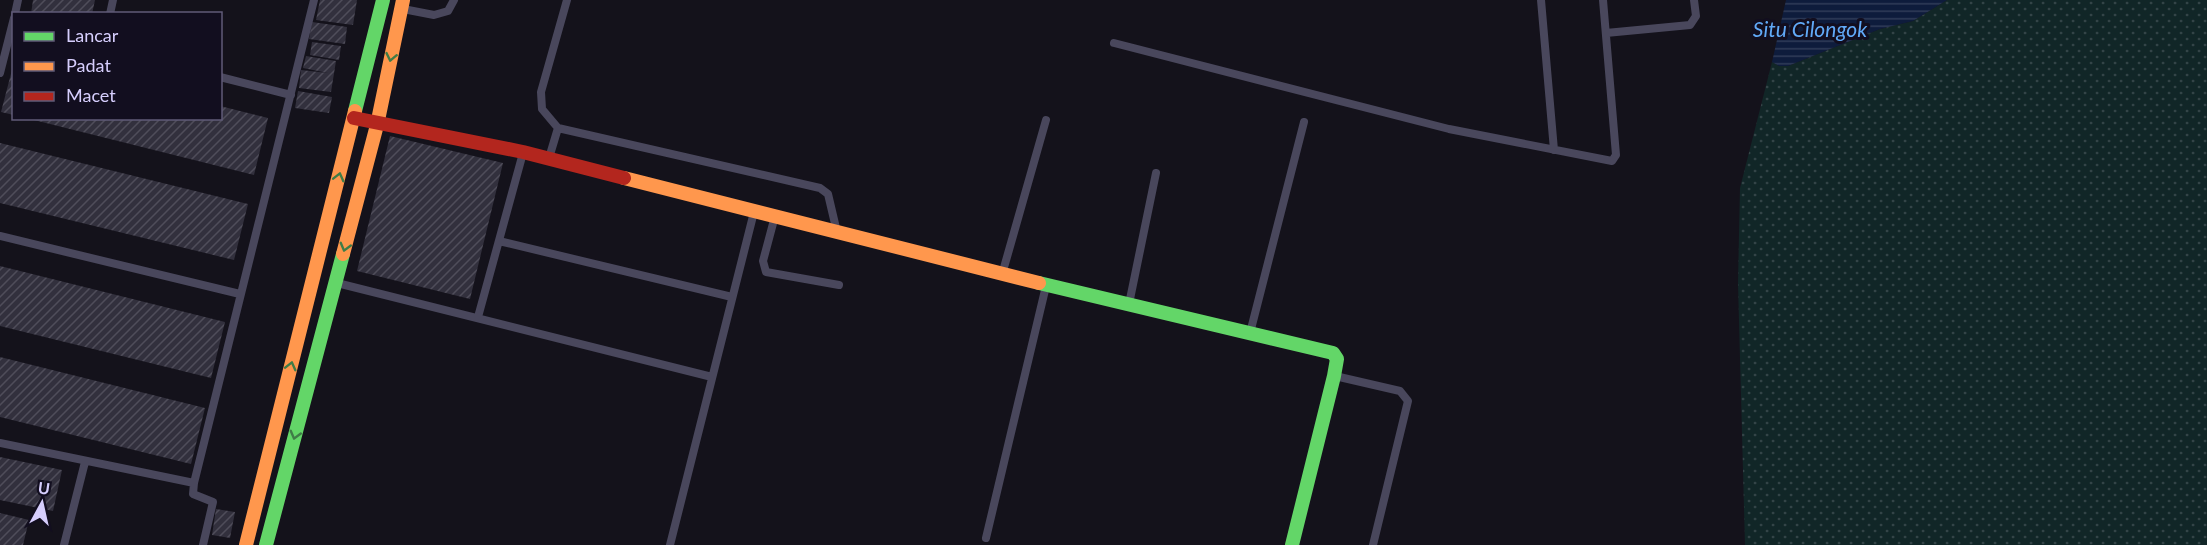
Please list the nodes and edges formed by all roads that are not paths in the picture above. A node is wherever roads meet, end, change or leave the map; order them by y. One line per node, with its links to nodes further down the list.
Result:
1 (314, 0): 14 (lane)
2 (383, 0): 15 (street)
3 (454, 0): 8 (lane)
4 (567, 0): 19 (lane)
5 (1541, 0): 20 (lane)
6 (1603, 0): 10 (lane)
7 (1694, 0): 10 (lane)
8 (403, 4): 18 (street, one-way to 18)
9 (12, 27): 12 (lane)
10 (1606, 33): 20 (lane)
11 (1114, 43): 20 (lane)
12 (0, 73)
13 (222, 78): 14 (lane)
14 (291, 95): 33 (lane)
15 (354, 118): 18 (street); 40 (street, one-way to 15)
16 (1046, 120): 29 (lane)
17 (1304, 122): 37 (lane)
18 (377, 125): 21 (street); 30 (street, one-way to 30)
19 (558, 128): 22 (lane); 26 (lane)
20 (1554, 150)
21 (523, 152): 22 (street); 28 (lane)
22 (549, 159): 24 (street)
23 (1156, 173): 35 (lane)
24 (754, 209): 25 (street); 34 (lane)
25 (775, 214): 26 (street); 32 (lane)
26 (836, 230): 29 (street)
27 (0, 236): 33 (lane)
28 (499, 241): 34 (lane); 36 (lane)
29 (1003, 272): 31 (street)
30 (335, 283): 36 (lane); 41 (street)
31 (1047, 284): 35 (street); 45 (lane)
32 (839, 285)
33 (240, 294): 44 (lane)
34 (732, 297): 39 (lane)
35 (1128, 305): 37 (street)
36 (478, 316): 39 (lane)
37 (1249, 335): 38 (street)
38 (1334, 376): 51 (street); 52 (lane)
39 (712, 377): 50 (lane)
40 (283, 400): 41 (street); 48 (street)
41 (303, 406): 49 (street, one-way to 49)
42 (0, 443): 43 (lane)
43 (85, 462): 44 (lane); 46 (lane)
44 (194, 483): 47 (lane)
45 (986, 538)
46 (64, 545)
47 (202, 545)
48 (246, 545)
49 (266, 545)
50 (670, 545)
51 (1292, 545)
52 (1373, 545)

